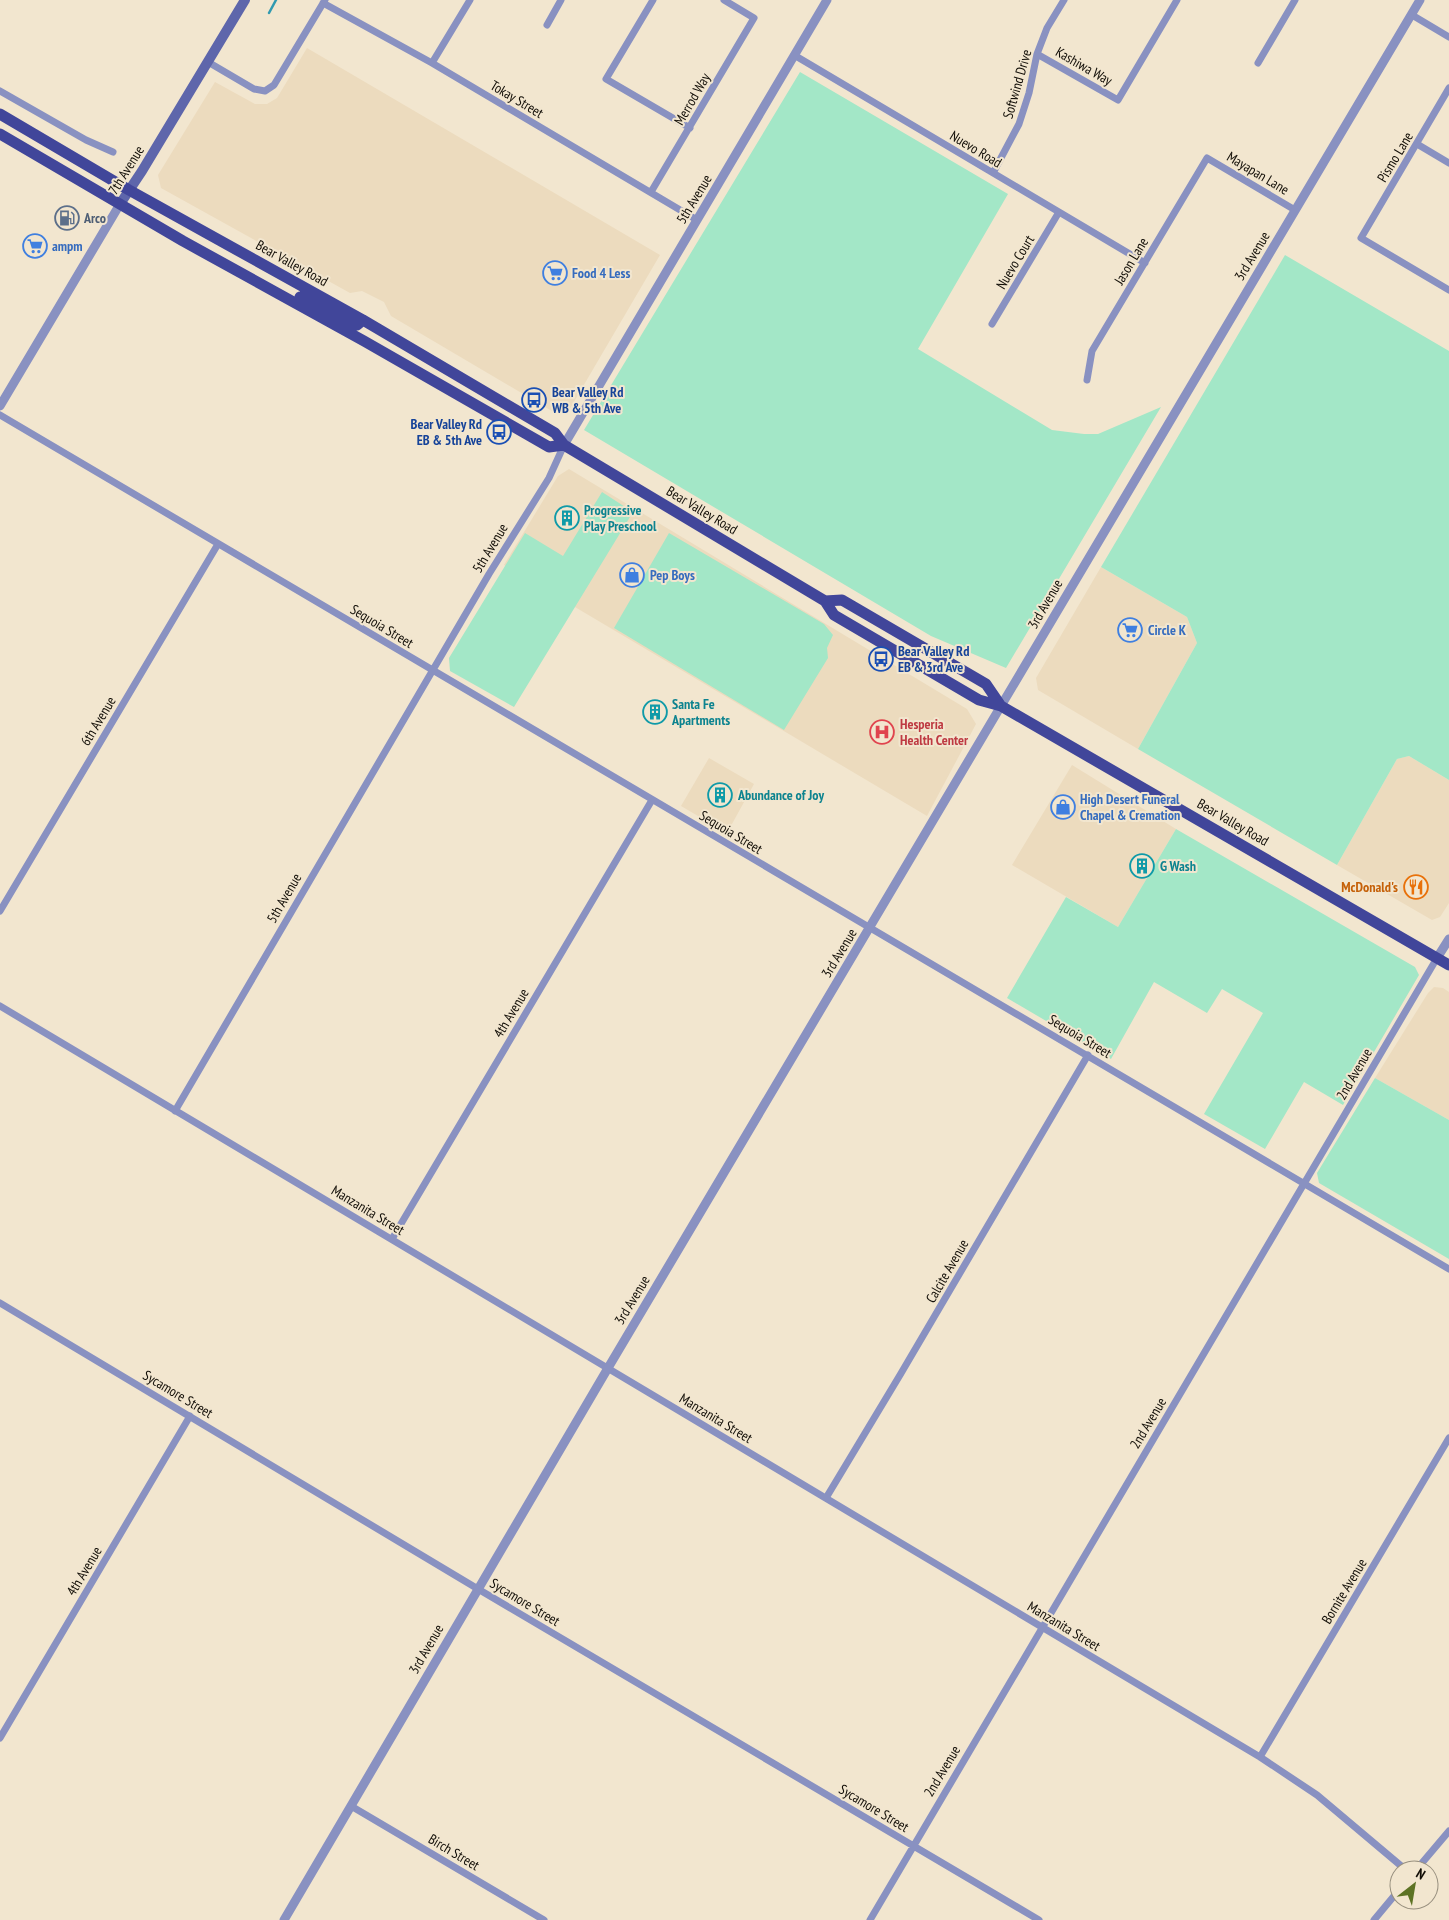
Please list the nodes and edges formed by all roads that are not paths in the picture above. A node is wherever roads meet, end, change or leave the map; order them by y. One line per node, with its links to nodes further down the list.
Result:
1 (245, 0): 17 (main road, 7th Avenue)
2 (470, 0): 18 (street)
3 (561, 0): 13 (street)
4 (653, 0): 23 (street)
5 (724, 0): 23 (street, Merrod Way)
6 (827, 0): 16 (street, 5th Avenue)
7 (1064, 0): 15 (street, Softwind Drive)
8 (1177, 0): 15 (street, Kashiwa Way)
9 (1295, 0): 19 (street)
10 (1420, 0): 12 (street, 3rd Avenue)
11 (324, 1): 17 (street); 18 (street, Tokay Street)
12 (1412, 15): 14 (street); 33 (street, 3rd Avenue)
13 (548, 24)
14 (1449, 37)
15 (1037, 54): 29 (street, Softwind Drive)
16 (794, 56): 29 (street, Nuevo Road); 35 (street, 5th Avenue)
17 (208, 62): 30 (main road, 7th Avenue)
18 (432, 63): 31 (street, Tokay Street)
19 (1258, 63)
20 (1449, 88): 25 (street, Pismo Lane)
21 (0, 91): 26 (street)
22 (0, 114): 30 (main road, Bear Valley Road)
23 (690, 128): 31 (street, Merrod Way)
24 (0, 134): 32 (main road, Bear Valley Road)
25 (1417, 144): 28 (street); 38 (street, Pismo Lane)
26 (113, 152)
27 (1207, 158): 33 (street, Mayapan Lane); 36 (street, Jason Lane)
28 (1449, 163)
29 (993, 174): 34 (street, Nuevo Road)
30 (129, 190): 32 (main road, 7th Avenue); 39 (main road, Bear Valley Road)
31 (651, 192): 35 (street, Tokay Street)
32 (120, 204): 37 (main road, Bear Valley Road); 42 (street, 7th Avenue)
33 (1295, 210): 48 (street, 3rd Avenue)
34 (1059, 212): 36 (street, Nuevo Road); 40 (street, Nuevo Court)
35 (697, 220): 44 (street, 5th Avenue)
36 (1145, 263): 41 (street, Jason Lane)
37 (267, 287): 39 (main road); 44 (main road, Bear Valley Road)
38 (1449, 290)
39 (363, 320): 44 (main road, Bear Valley Road)
40 (992, 324)
41 (1088, 380)
42 (0, 406)
43 (0, 415): 45 (street, Sequoia Street)
44 (564, 445): 46 (main road, Bear Valley Road); 47 (street, 5th Avenue)
45 (218, 544): 47 (street, Sequoia Street); 50 (street, 6th Avenue)
46 (825, 601): 48 (main road, Bear Valley Road); 48 (main road, Bear Valley Road)
47 (434, 671): 49 (street, Sequoia Street); 57 (street, 5th Avenue)
48 (1001, 706): 51 (street, 3rd Avenue); 53 (main road, Bear Valley Road)
49 (652, 800): 51 (street, Sequoia Street); 59 (street, 4th Avenue)
50 (0, 911)
51 (870, 927): 56 (street, Sequoia Street); 62 (street, 3rd Avenue)
52 (1449, 939): 53 (street, 2nd Avenue)
53 (1437, 958): 54 (main road, Bear Valley Road); 58 (street, 2nd Avenue)
54 (1449, 965)
55 (0, 1006): 57 (street, Manzanita Street)
56 (1088, 1055): 58 (street, Sequoia Street); 65 (street, Calcite Avenue)
57 (175, 1111): 59 (street, Manzanita Street)
58 (1305, 1184): 60 (street, Sequoia Street); 67 (street, 2nd Avenue)
59 (392, 1239): 62 (street, Manzanita Street)
60 (1449, 1269)
61 (0, 1303): 63 (street, Sycamore Street)
62 (608, 1368): 65 (street, Manzanita Street); 66 (street, 3rd Avenue)
63 (190, 1416): 66 (street, Sycamore Street); 68 (street, 4th Avenue)
64 (1449, 1438): 69 (street, Bornite Avenue)
65 (826, 1498): 67 (street, Manzanita Street)
66 (478, 1589): 70 (street, 3rd Avenue); 72 (street, Sycamore Street)
67 (1042, 1628): 69 (street, Manzanita Street); 72 (street, 2nd Avenue)
68 (0, 1738)
69 (1260, 1757): 73 (street, Manzanita Street)
70 (351, 1806): 76 (street, 3rd Avenue); 77 (street, Birch Street)
71 (1449, 1831): 74 (street)
72 (913, 1846): 78 (street, 2nd Avenue); 79 (street, Sycamore Street)
73 (1394, 1860)
74 (1424, 1860)
75 (1389, 1902): 80 (street)
76 (284, 1920)
77 (544, 1920)
78 (870, 1920)
79 (1039, 1920)
80 (1374, 1920)

